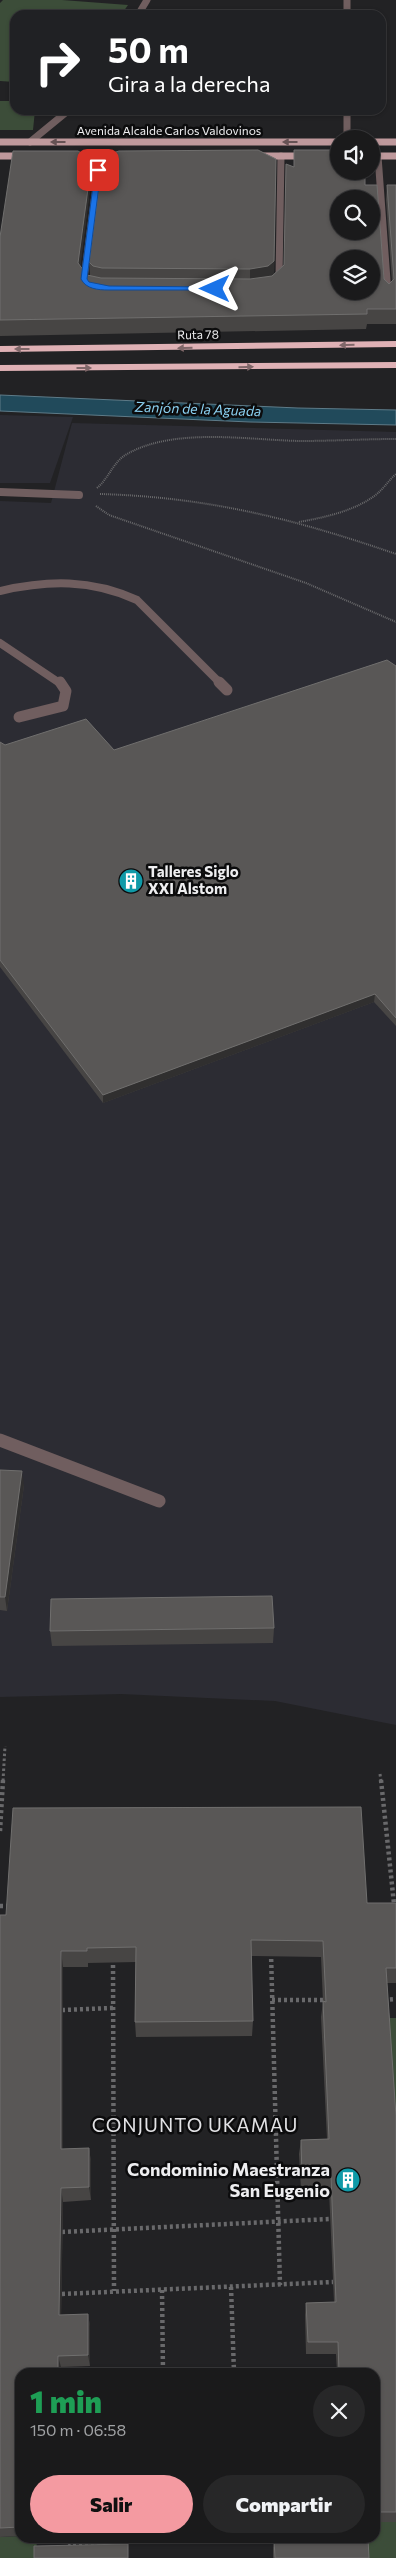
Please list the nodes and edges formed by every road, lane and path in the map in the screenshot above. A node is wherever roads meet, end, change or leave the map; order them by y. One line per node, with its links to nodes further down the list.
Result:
1 (63, 115): 5 (street)
2 (347, 115): 3 (street)
3 (347, 130)
4 (0, 142): 5 (main road, Avenida Alcalde Carlos Valdovinos)
5 (30, 142): 6 (main road, Avenida Alcalde Carlos Valdovinos, one-way to 5)
6 (330, 142)
7 (380, 142): 8 (main road)
8 (396, 142)
9 (330, 148): 17 (main road)
10 (0, 156): 11 (main road)
11 (36, 156)
12 (64, 156): 13 (main road, Avenida Alcalde Carlos Valdovinos)
13 (100, 156): 14 (main road, Avenida Alcalde Carlos Valdovinos); 23 (street)
14 (129, 156)
15 (243, 156): 16 (main road, Avenida Alcalde Carlos Valdovinos)
16 (281, 156): 17 (main road, Avenida Alcalde Carlos Valdovinos); 22 (street)
17 (298, 156): 18 (main road, Avenida Alcalde Carlos Valdovinos)
18 (330, 156)
19 (380, 156): 20 (main road)
20 (396, 156)
21 (376, 180): 24 (street)
22 (267, 287)
23 (97, 288)
24 (388, 294)
25 (396, 344): 26 (highway, Ruta 78, one-way to 26)
26 (0, 349)
27 (396, 365): 28 (highway, one-way to 27)
28 (0, 368)
29 (396, 439): 32 (path)
30 (396, 474): 33 (path)
31 (0, 492): 32 (street)
32 (80, 494): 33 (path); 36 (path)
33 (298, 522): 34 (path)
34 (396, 554)
35 (0, 592): 38 (street)
36 (396, 622)
37 (0, 643): 39 (street)
38 (227, 690)
39 (19, 717)
40 (0, 1440): 41 (street)
41 (159, 1501)
42 (5, 1746): 44 (path)
43 (380, 1774): 45 (path)
44 (0, 1830)
45 (387, 1904)
46 (0, 1906): 47 (path)
47 (20, 1906)
48 (271, 1943): 50 (path)
49 (113, 1952): 54 (path)
50 (272, 2000): 51 (path); 57 (path)
51 (323, 2000)
52 (377, 2000): 53 (path)
53 (396, 2000)
54 (113, 2008): 55 (path); 58 (path)
55 (62, 2010)
56 (330, 2219): 57 (path)
57 (279, 2221): 58 (path); 61 (path)
58 (114, 2229): 59 (path); 64 (path)
59 (62, 2232)
60 (333, 2282): 61 (path)
61 (280, 2285): 62 (path)
62 (231, 2287): 63 (path); 67 (path)
63 (162, 2290): 64 (path); 66 (path)
64 (114, 2291): 65 (path)
65 (62, 2294)
66 (163, 2368)
67 (234, 2368)
68 (72, 2543): 69 (path)
69 (63, 2553)

